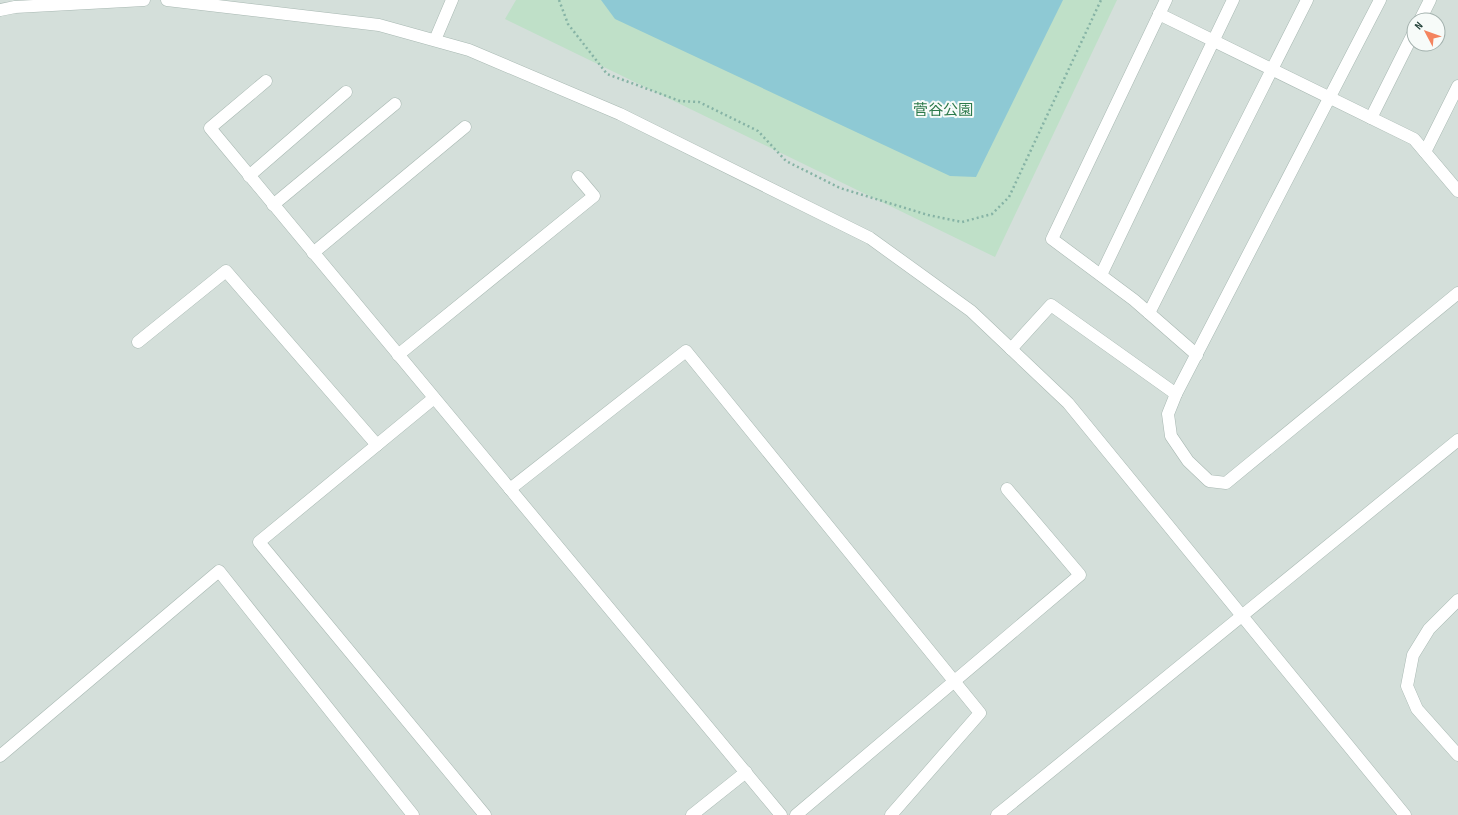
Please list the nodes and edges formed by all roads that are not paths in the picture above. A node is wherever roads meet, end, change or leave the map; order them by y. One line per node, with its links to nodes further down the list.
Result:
1 (144, 0): 9 (street)
2 (167, 0): 12 (street)
3 (452, 0): 12 (street)
4 (1166, 0): 11 (street)
5 (1233, 0): 13 (street)
6 (1307, 0): 15 (street)
7 (1380, 0): 19 (street)
8 (1430, 0): 10 (street)
9 (0, 10)
10 (1424, 12)
11 (1159, 14): 13 (street); 29 (street)
12 (435, 40): 33 (street)
13 (1214, 41): 15 (street); 29 (street)
14 (1406, 48): 21 (street)
15 (1273, 69): 19 (street); 31 (street)
16 (266, 81): 24 (street)
17 (1458, 86): 23 (street)
18 (346, 92): 24 (street)
19 (1331, 98): 21 (street); 35 (street)
20 (394, 104): 27 (street)
21 (1371, 118): 23 (street)
22 (465, 127): 28 (street)
23 (1425, 152): 26 (street)
24 (249, 176): 27 (street)
25 (578, 177): 34 (street)
26 (1458, 191)
27 (273, 205): 28 (street)
28 (313, 253): 34 (street)
29 (1101, 275): 31 (street)
30 (1458, 293): 36 (street)
31 (1148, 313): 35 (street)
32 (138, 342): 39 (street)
33 (1011, 349): 36 (street); 43 (street)
34 (398, 355): 37 (street)
35 (1196, 355): 36 (street)
36 (1176, 394)
37 (434, 398): 39 (street); 40 (street)
38 (1458, 440): 43 (street)
39 (377, 445): 49 (street)
40 (510, 489): 44 (street); 47 (street)
41 (1007, 489): 44 (street)
42 (1458, 600): 45 (street)
43 (1242, 616): 54 (street); 55 (street)
44 (955, 682): 52 (street); 53 (street)
45 (1458, 755)
46 (0, 756): 48 (street)
47 (746, 772): 50 (street); 51 (street)
48 (413, 815)
49 (485, 815)
50 (692, 815)
51 (781, 815)
52 (796, 815)
53 (891, 815)
54 (998, 815)
55 (1405, 815)

